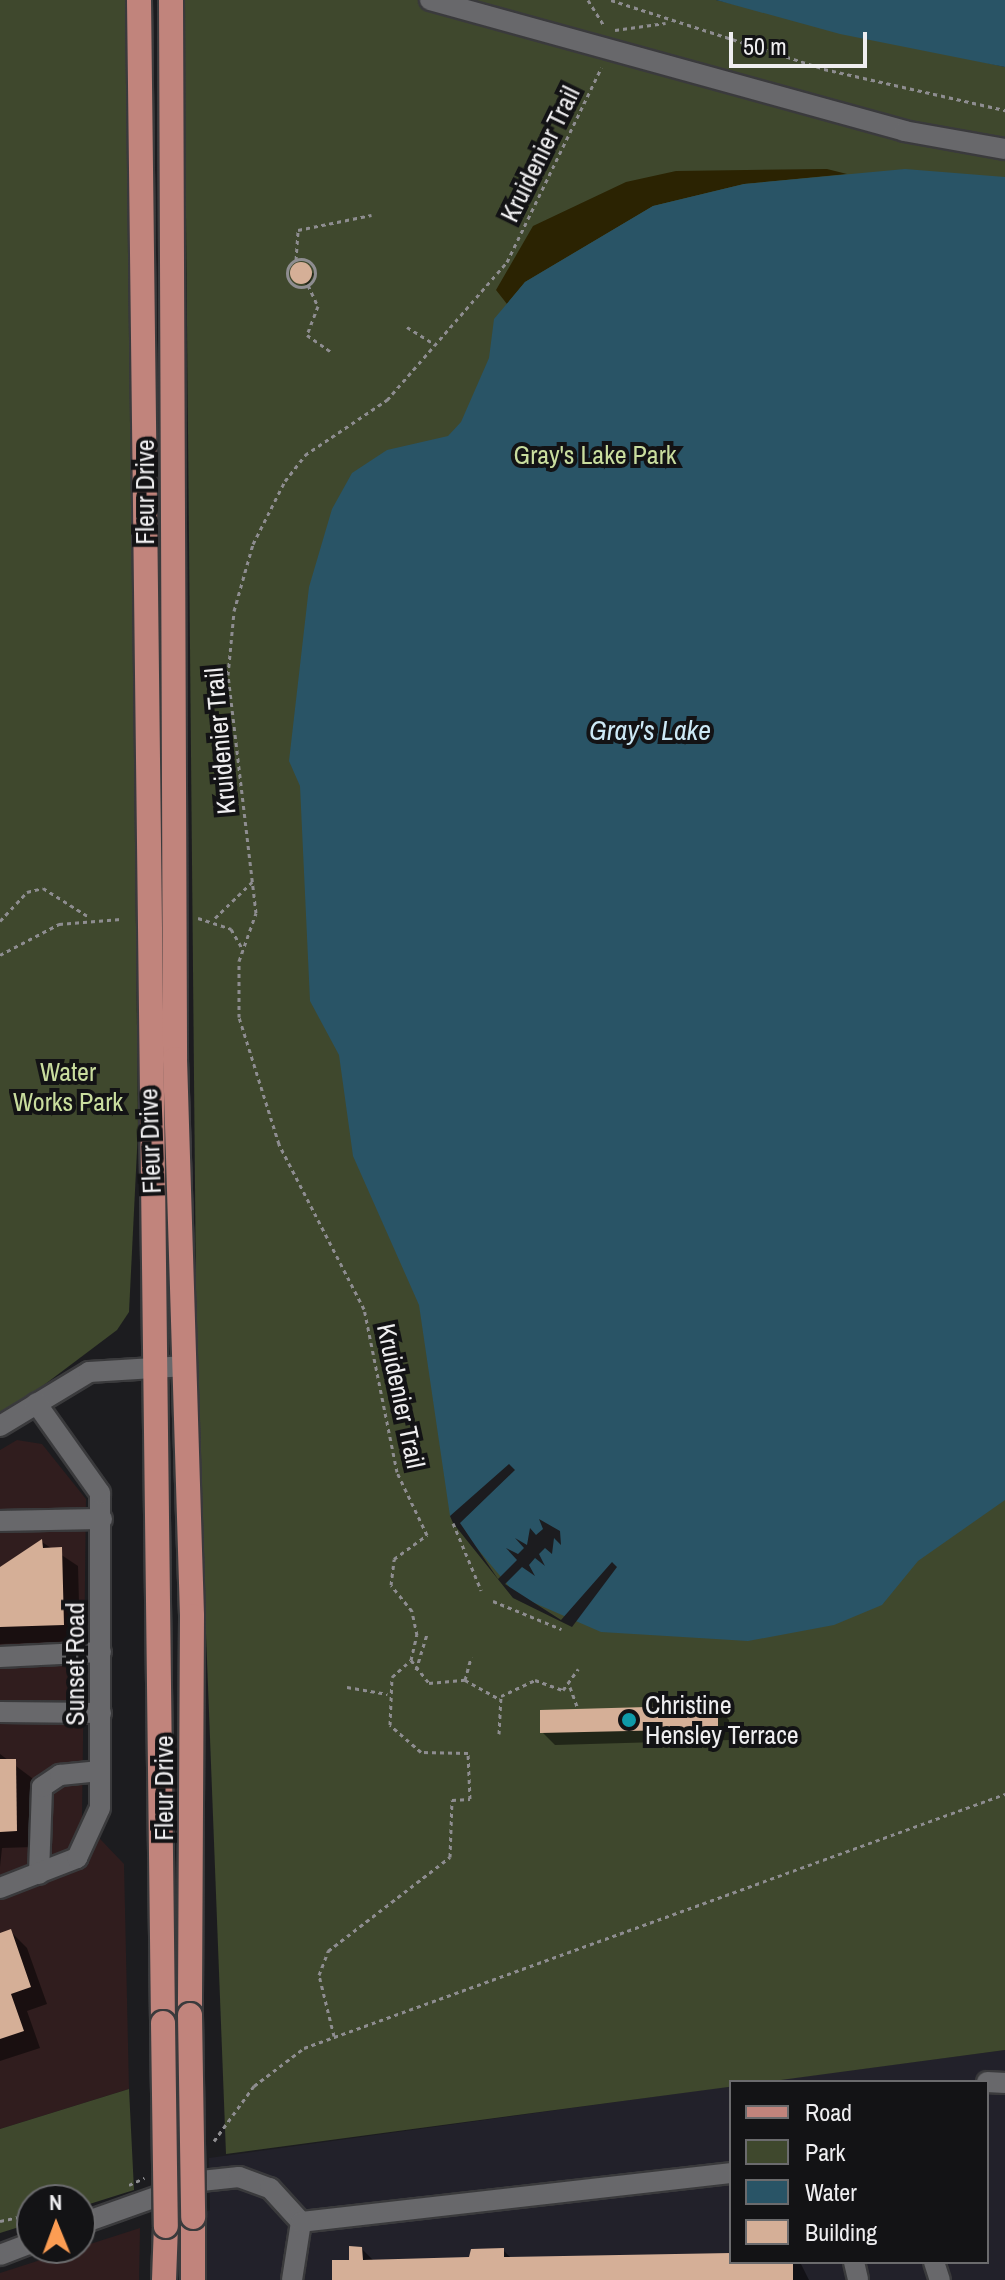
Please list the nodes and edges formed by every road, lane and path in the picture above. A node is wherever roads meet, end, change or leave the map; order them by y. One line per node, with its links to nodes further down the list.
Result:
1 (139, 0): 25 (main road, Fleur Drive)
2 (171, 0): 24 (main road, Fleur Drive)
3 (430, 0): 7 (street)
4 (588, 0): 7 (path)
5 (611, 0): 6 (path)
6 (668, 22): 7 (path); 8 (path)
7 (610, 39): 9 (street); 14 (path, Kruidenier Trail)
8 (1005, 110)
9 (1005, 149)
10 (371, 215): 11 (path)
11 (296, 260): 12 (path); 12 (path)
12 (308, 285): 15 (path)
13 (407, 327): 14 (path)
14 (436, 345): 16 (path, Kruidenier Trail)
15 (331, 352)
16 (252, 882): 19 (path); 22 (path, Kruidenier Trail)
17 (90, 918): 20 (path); 21 (path); 23 (path)
18 (198, 918): 19 (path)
19 (214, 918): 22 (path)
20 (121, 919)
21 (0, 921)
22 (242, 948): 38 (path, Kruidenier Trail)
23 (0, 955)
24 (186, 1366): 25 (street); 60 (main road, Fleur Drive, bridge)
25 (152, 1367): 26 (street); 59 (main road, Fleur Drive, bridge)
26 (36, 1403): 27 (street); 28 (street, Sunset Road)
27 (0, 1426)
28 (102, 1519): 29 (street); 35 (street, Sunset Road)
29 (0, 1521)
30 (453, 1523): 31 (path)
31 (481, 1590)
32 (493, 1601): 33 (path)
33 (561, 1629)
34 (427, 1633): 40 (path)
35 (101, 1652): 36 (street); 48 (street, Sunset Road)
36 (0, 1657)
37 (471, 1657): 41 (path)
38 (411, 1660): 40 (path); 44 (path)
39 (578, 1669): 43 (path)
40 (416, 1670): 41 (path)
41 (465, 1680): 45 (path)
42 (347, 1687): 44 (path)
43 (570, 1687): 45 (path); 46 (path)
44 (388, 1694): 54 (path)
45 (499, 1699): 49 (path)
46 (578, 1709)
47 (0, 1712): 48 (street)
48 (101, 1713): 50 (street, Sunset Road)
49 (499, 1734)
50 (100, 1771): 52 (street, Sunset Road); 52 (street)
51 (1005, 1794): 54 (path)
52 (39, 1874): 53 (street, Sunset Road)
53 (0, 1888)
54 (334, 2036): 55 (path)
55 (211, 2144)
56 (729, 2173): 58 (street)
57 (96, 2218): 58 (street)
58 (301, 2222): 61 (street)
59 (164, 2280)
60 (193, 2280)
61 (292, 2280)

